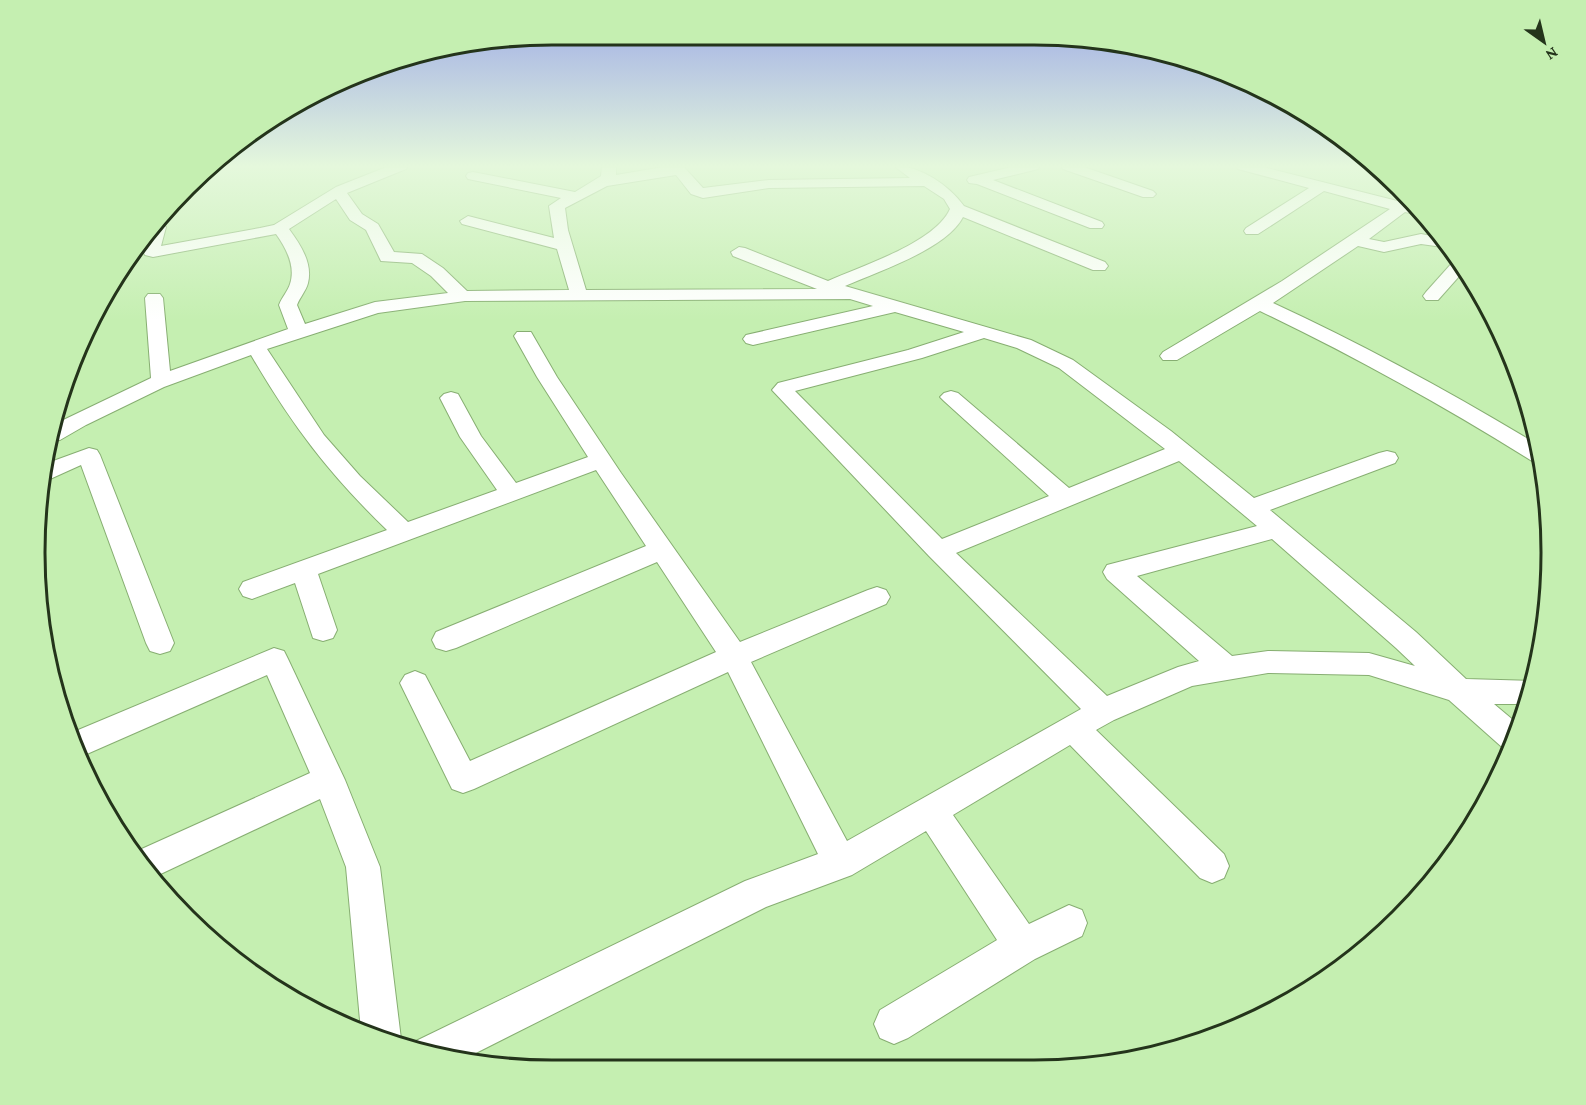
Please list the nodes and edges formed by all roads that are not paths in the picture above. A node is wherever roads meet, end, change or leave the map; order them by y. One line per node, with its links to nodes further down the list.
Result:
1 (297, 218): 11 (street)
2 (361, 218): 23 (street)
3 (558, 218): 16 (street)
4 (954, 218): 20 (street)
5 (979, 218): 18 (street)
6 (1077, 218): 10 (street)
7 (1273, 218): 12 (street)
8 (1388, 218): 14 (street)
9 (468, 221): 16 (street)
10 (1096, 225)
11 (280, 228): 13 (street); 28 (street)
12 (1252, 231)
13 (155, 238)
14 (1357, 241): 15 (street); 26 (street)
15 (1434, 241)
16 (565, 246): 22 (street)
17 (739, 252): 20 (street)
18 (1099, 266)
19 (1456, 272): 24 (street)
20 (828, 287): 21 (street)
21 (849, 294): 22 (street); 27 (street)
22 (579, 295): 23 (street)
23 (462, 296): 28 (street)
24 (1432, 296)
25 (154, 298): 34 (street)
26 (1261, 304): 33 (street); 38 (street)
27 (892, 307): 29 (street); 31 (street)
28 (299, 332): 32 (street)
29 (982, 333): 39 (street); 49 (street)
30 (524, 336): 41 (street)
31 (753, 339)
32 (256, 347): 34 (street); 47 (street)
33 (1170, 356)
34 (161, 381): 37 (street)
35 (951, 397): 44 (street)
36 (451, 398): 43 (street)
37 (60, 430)
38 (1529, 445)
39 (1182, 451): 44 (street); 45 (street)
40 (1387, 458): 45 (street)
41 (601, 459): 43 (street); 48 (street)
42 (52, 470): 55 (street)
43 (511, 493): 47 (street)
44 (1066, 498): 49 (street)
45 (1251, 508): 46 (street)
46 (1277, 529): 57 (street); 59 (street)
47 (405, 533): 50 (street)
48 (662, 550): 54 (street); 56 (street)
49 (938, 550): 61 (street)
50 (304, 570): 51 (street); 53 (street)
51 (252, 590)
52 (877, 597): 56 (street)
53 (323, 630)
54 (446, 640)
55 (160, 643)
56 (735, 658): 58 (street); 68 (street)
57 (1226, 668): 59 (street); 61 (street)
58 (415, 682)
59 (1459, 691): 60 (street); 63 (street)
60 (1522, 692)
61 (1103, 711): 62 (street)
62 (1073, 728): 66 (street); 69 (street)
63 (1507, 733)
64 (82, 742): 65 (street)
65 (329, 780): 67 (street); 73 (street)
66 (931, 810): 68 (street); 71 (street)
67 (150, 862)
68 (840, 862): 74 (street)
69 (1212, 866)
70 (1069, 922): 71 (street)
71 (1022, 946): 72 (street)
72 (894, 1024)
73 (380, 1030)
74 (444, 1048)

